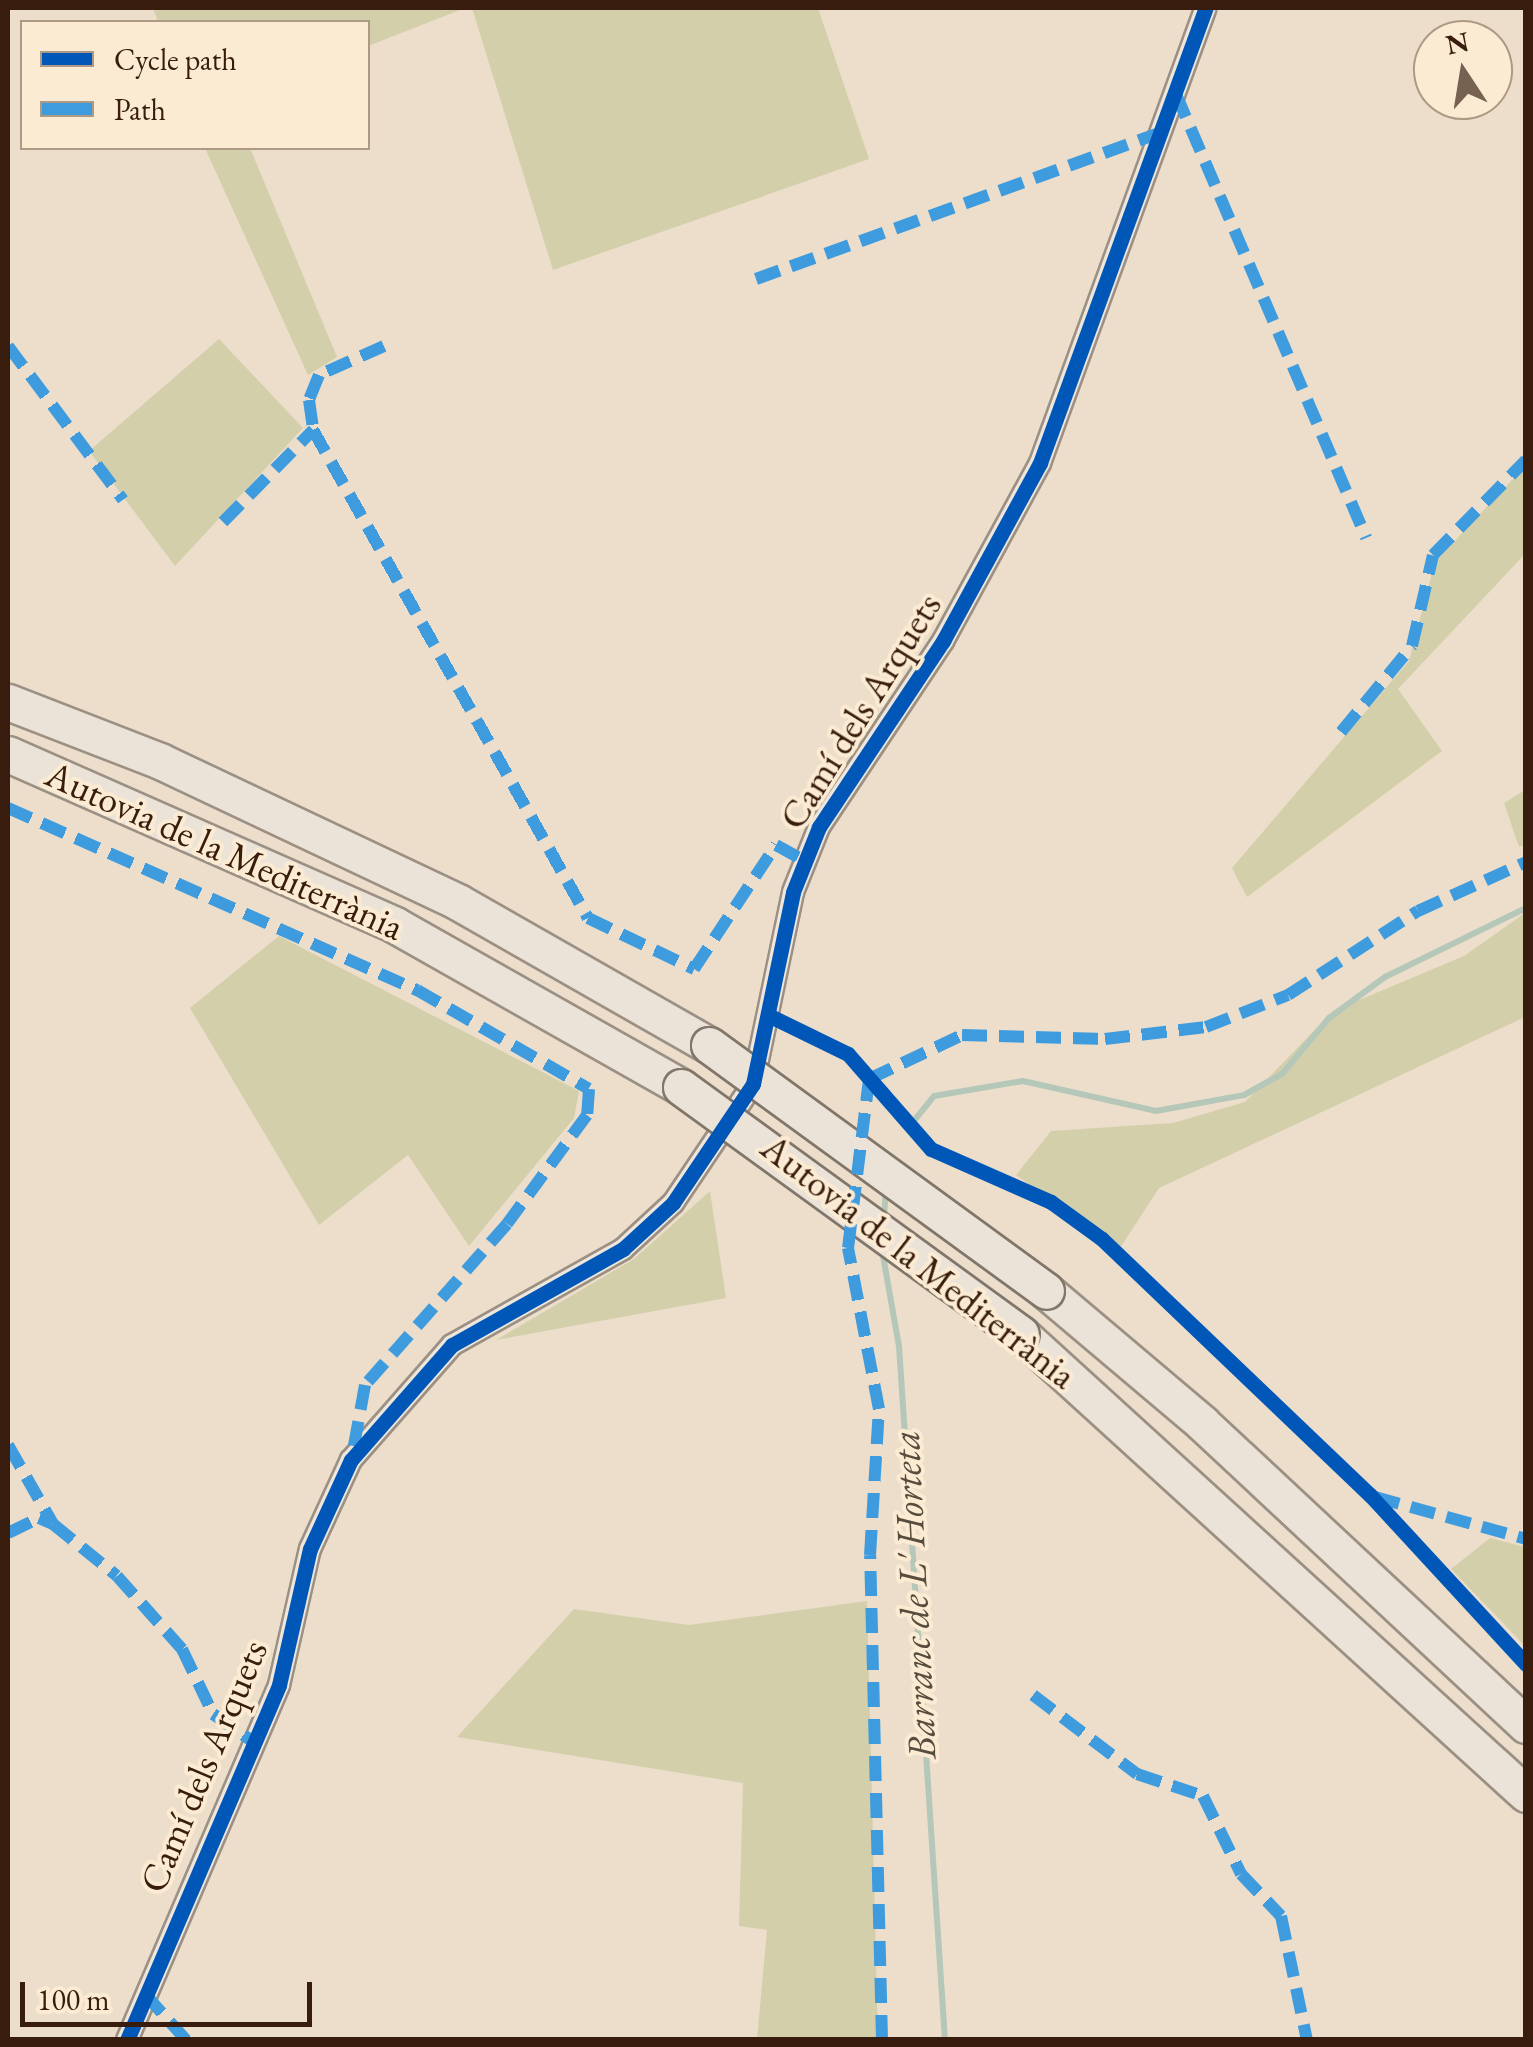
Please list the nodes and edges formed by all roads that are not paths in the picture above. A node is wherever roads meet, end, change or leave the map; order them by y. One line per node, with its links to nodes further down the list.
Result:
1 (1206, 8): 6 (street, Camí dels Arquets)
2 (8, 702): 4 (highway, Autovia de la Mediterrània, bridge)
3 (8, 754): 5 (highway, Autovia de la Mediterrània, bridge)
4 (1526, 1725)
5 (1526, 1794)
6 (126, 2040)

